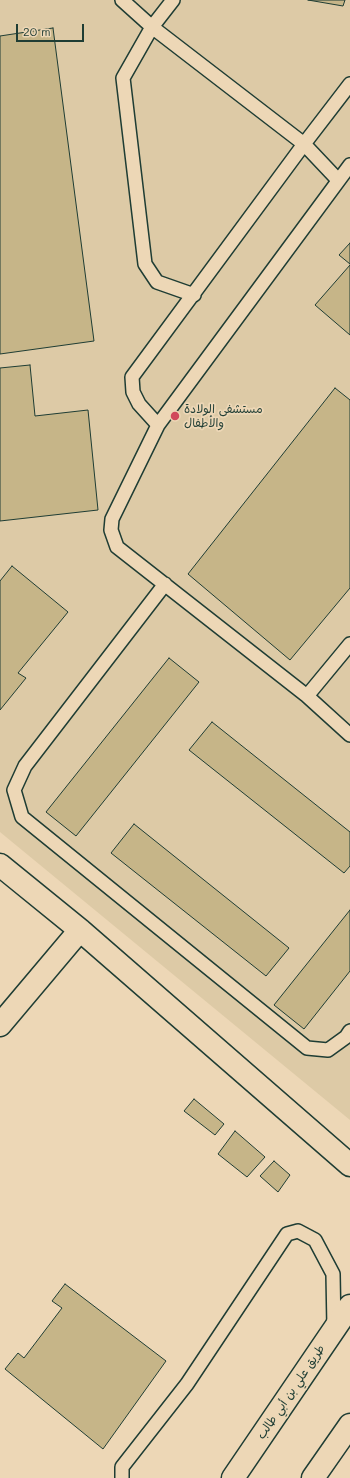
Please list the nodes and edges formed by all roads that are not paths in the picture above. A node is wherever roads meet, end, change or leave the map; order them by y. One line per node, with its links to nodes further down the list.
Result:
1 (122, 0): 3 (lane)
2 (173, 0): 3 (lane)
3 (152, 27): 5 (lane); 8 (lane)
4 (350, 84): 5 (lane)
5 (304, 144): 7 (lane); 8 (lane)
6 (350, 165): 7 (lane)
7 (338, 180): 9 (lane)
8 (194, 295): 9 (lane)
9 (158, 425): 10 (lane)
10 (165, 584): 12 (lane); 17 (lane)
11 (350, 644): 12 (lane)
12 (307, 696): 13 (lane)
13 (350, 735)
14 (0, 865): 15 (street)
15 (80, 930): 16 (street); 18 (street)
16 (0, 1025)
17 (350, 1031)
18 (350, 1165)
19 (350, 1306): 20 (street, طريق علي بن أبي طالب)
20 (334, 1328): 22 (street, طريق علي بن أبي طالب); 23 (lane)
21 (350, 1425): 24 (street)
22 (230, 1477)
23 (122, 1478)
24 (313, 1478)

